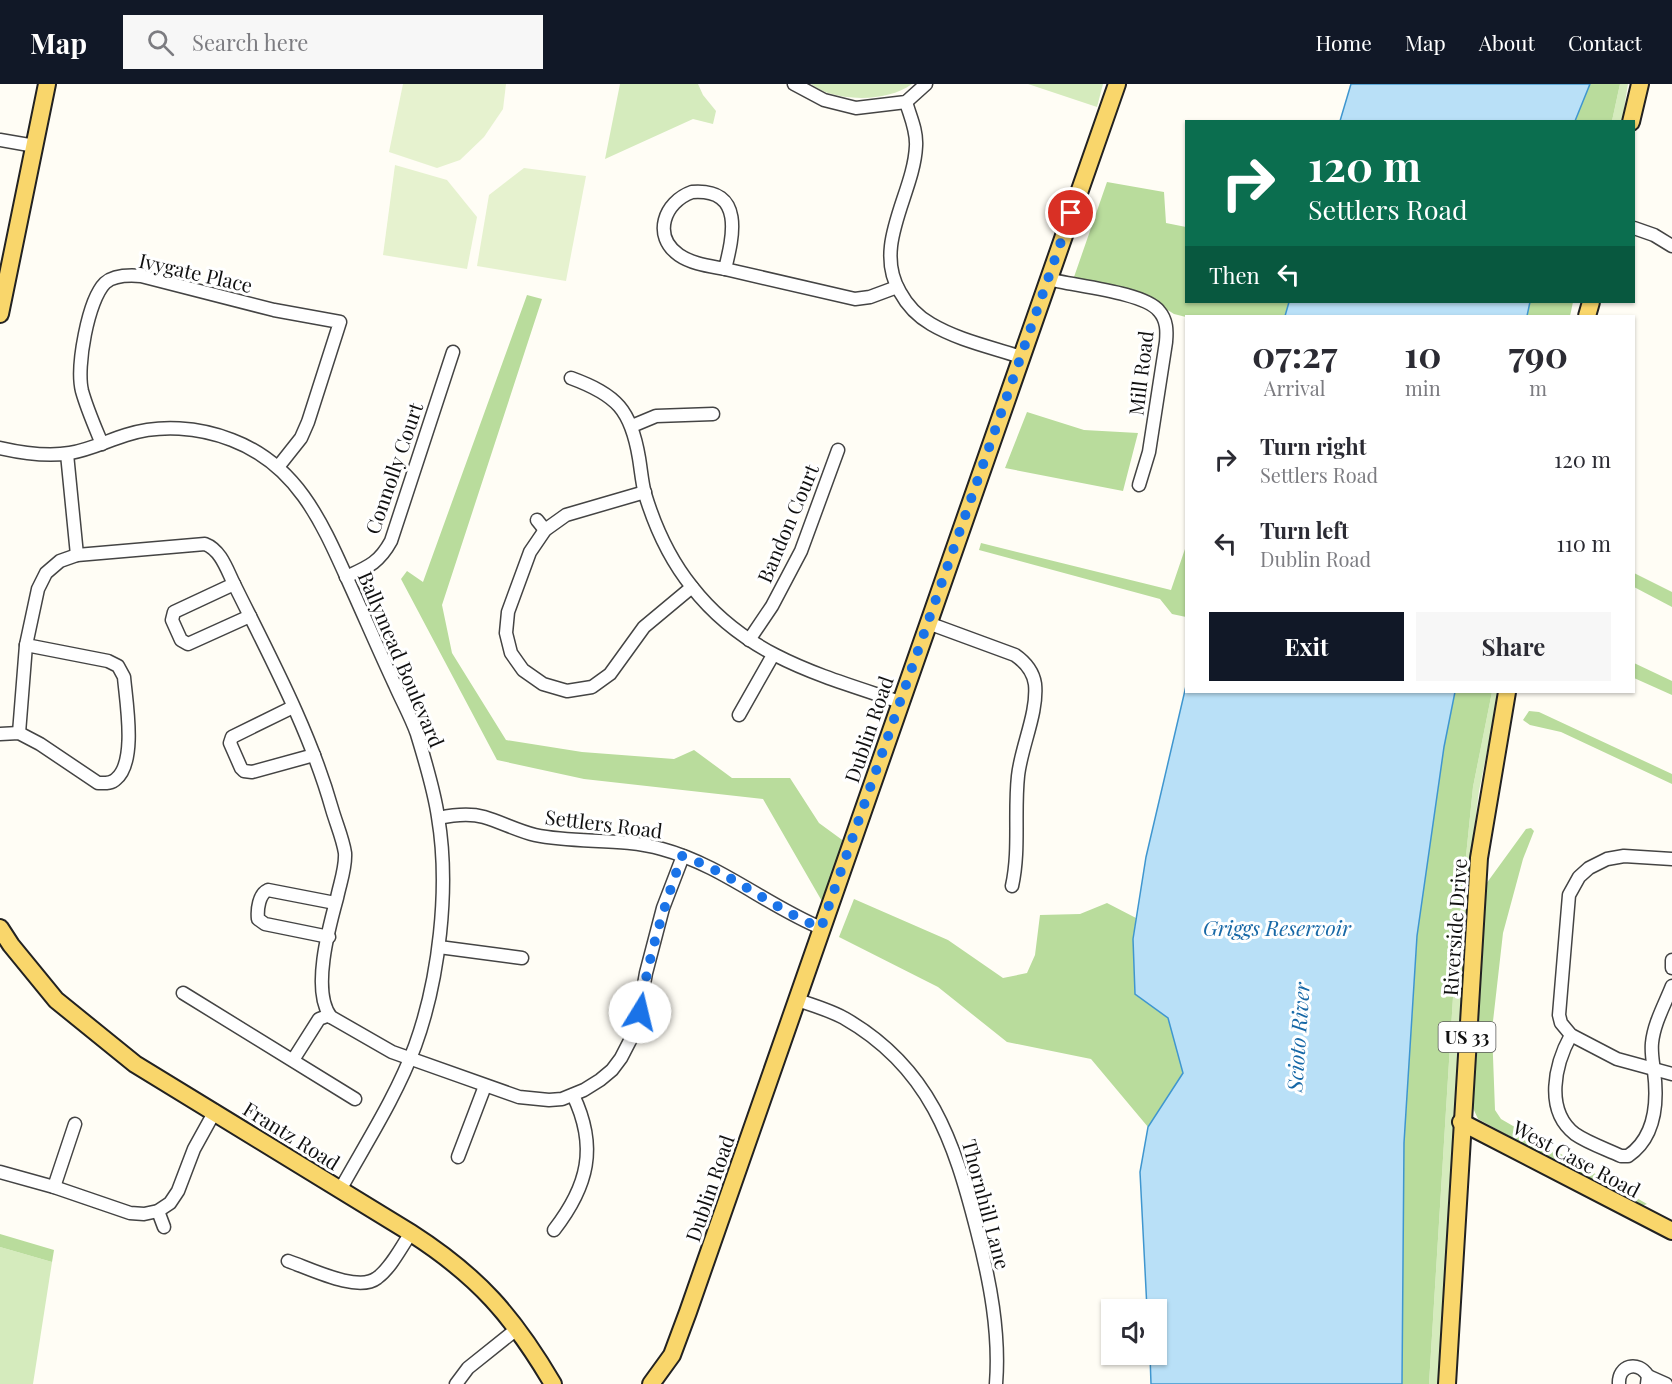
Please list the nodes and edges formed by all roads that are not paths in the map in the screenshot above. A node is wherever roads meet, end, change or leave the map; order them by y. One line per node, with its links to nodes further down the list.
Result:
1 (47, 84): 9 (main road)
2 (794, 84): 6 (street)
3 (926, 84): 6 (street)
4 (1118, 84): 13 (main road, Dublin Road)
5 (1640, 84): 7 (main road)
6 (906, 102): 14 (street)
7 (1631, 120)
8 (0, 140): 9 (street)
9 (35, 146): 15 (main road)
10 (1635, 228): 11 (street)
11 (1672, 246)
12 (725, 269): 12 (street); 14 (street)
13 (1048, 279): 17 (main road, Dublin Road); 26 (street, Mill Road)
14 (897, 286): 17 (street)
15 (0, 314)
16 (453, 352): 29 (street, Connolly Court)
17 (1021, 357): 33 (main road, Dublin Road)
18 (571, 378): 20 (street)
19 (713, 414): 20 (street)
20 (632, 426): 27 (street)
21 (102, 444): 24 (street, Ballymead Boulevard); 25 (street, Ballymead Boulevard); 25 (street, Ivygate Place)
22 (0, 448): 24 (street, Ballymead Boulevard)
23 (837, 450): 34 (street, Bandon Court)
24 (67, 454): 28 (street)
25 (278, 467): 29 (street, Ballymead Boulevard)
26 (1139, 485)
27 (645, 492): 31 (street); 31 (street)
28 (77, 555): 30 (street); 35 (street)
29 (346, 577): 44 (street, Ballymead Boulevard)
30 (234, 584): 32 (street); 32 (street)
31 (692, 587): 34 (street)
32 (250, 616): 39 (street)
33 (928, 623): 38 (main road, Dublin Road); 47 (street)
34 (749, 640): 36 (street)
35 (26, 645): 41 (street); 41 (street)
36 (773, 655): 38 (street); 40 (street)
37 (1507, 693): 69 (main road, Riverside Drive / US 33)
38 (900, 702): 50 (main road, Dublin Road)
39 (293, 707): 43 (street); 43 (street)
40 (739, 715)
41 (19, 733): 42 (street)
42 (0, 734)
43 (314, 755): 48 (street)
44 (439, 818): 45 (street, Settlers Road); 52 (street, Ballymead Boulevard)
45 (682, 856): 50 (street, Settlers Road); 66 (street)
46 (1672, 859): 60 (street)
47 (1012, 886)
48 (335, 903): 51 (street); 51 (street)
49 (0, 928): 68 (main road, Frantz Road)
50 (821, 928): 58 (main road, Dublin Road)
51 (329, 937): 59 (street)
52 (438, 947): 53 (street); 61 (street, Ballymead Boulevard)
53 (522, 958)
54 (1672, 960): 55 (street)
55 (1672, 968)
56 (1672, 986): 63 (street)
57 (183, 993): 62 (street)
58 (797, 1000): 85 (main road, Dublin Road); 86 (street, Thornhill Lane)
59 (331, 1017): 61 (street); 62 (street)
60 (1571, 1035): 63 (street); 63 (street)
61 (410, 1059): 65 (street); 74 (street, Ballymead Boulevard)
62 (293, 1060): 67 (street)
63 (1654, 1069): 64 (street)
64 (1672, 1074)
65 (485, 1086): 66 (street); 71 (street)
66 (573, 1095): 78 (street)
67 (355, 1100)
68 (215, 1111): 74 (main road, Frantz Road); 75 (street)
69 (1461, 1122): 77 (main road, West Case Road); 87 (main road, Riverside Drive / US 33)
70 (75, 1124): 73 (street)
71 (458, 1157)
72 (0, 1172): 73 (street)
73 (54, 1187): 75 (street)
74 (340, 1190): 79 (main road, Frantz Road)
75 (158, 1210): 76 (street)
76 (164, 1227)
77 (1671, 1228)
78 (554, 1230)
79 (411, 1233): 80 (street); 81 (main road, Frantz Road)
80 (288, 1261)
81 (518, 1328): 83 (street); 84 (main road, Frantz Road)
82 (1648, 1380): 88 (street); 89 (street)
83 (456, 1384)
84 (554, 1384)
85 (651, 1384)
86 (996, 1384)
87 (1447, 1384)
88 (1619, 1384)
89 (1666, 1384)

